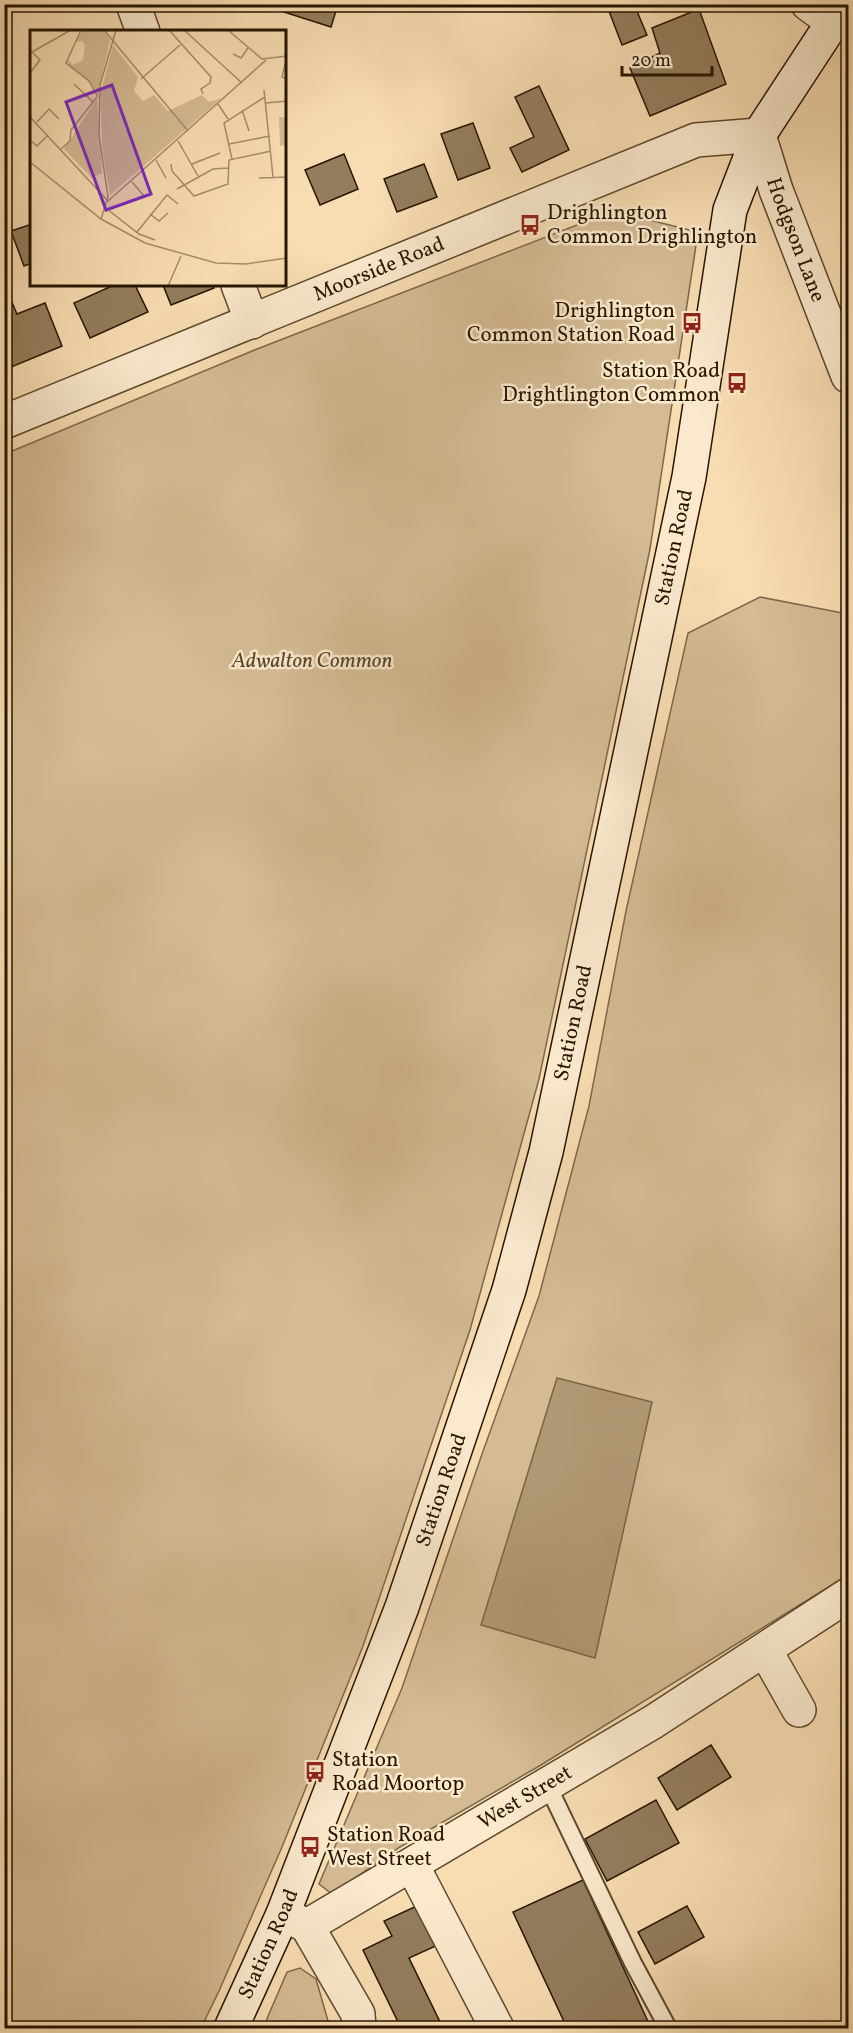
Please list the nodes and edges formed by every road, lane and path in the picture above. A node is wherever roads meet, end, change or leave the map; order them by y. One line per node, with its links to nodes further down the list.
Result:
1 (132, 4): 3 (street)
2 (830, 11): 4 (street, Station Road)
3 (142, 30)
4 (759, 135): 6 (street, Moorside Road); 7 (street, Hodgson Lane); 14 (street, Station Road)
5 (238, 286): 6 (street)
6 (252, 322): 8 (street, Moorside Road)
7 (849, 376)
8 (4, 422)
9 (849, 1595): 10 (street, West Street)
10 (765, 1650): 11 (street); 12 (street, West Street)
11 (799, 1710)
12 (547, 1784): 13 (street, West Street); 18 (lane)
13 (412, 1865): 14 (street, West Street); 17 (street)
14 (295, 1920): 15 (street, Station Road); 16 (street)
15 (231, 2028)
16 (359, 2028)
17 (497, 2028)
18 (668, 2028)

